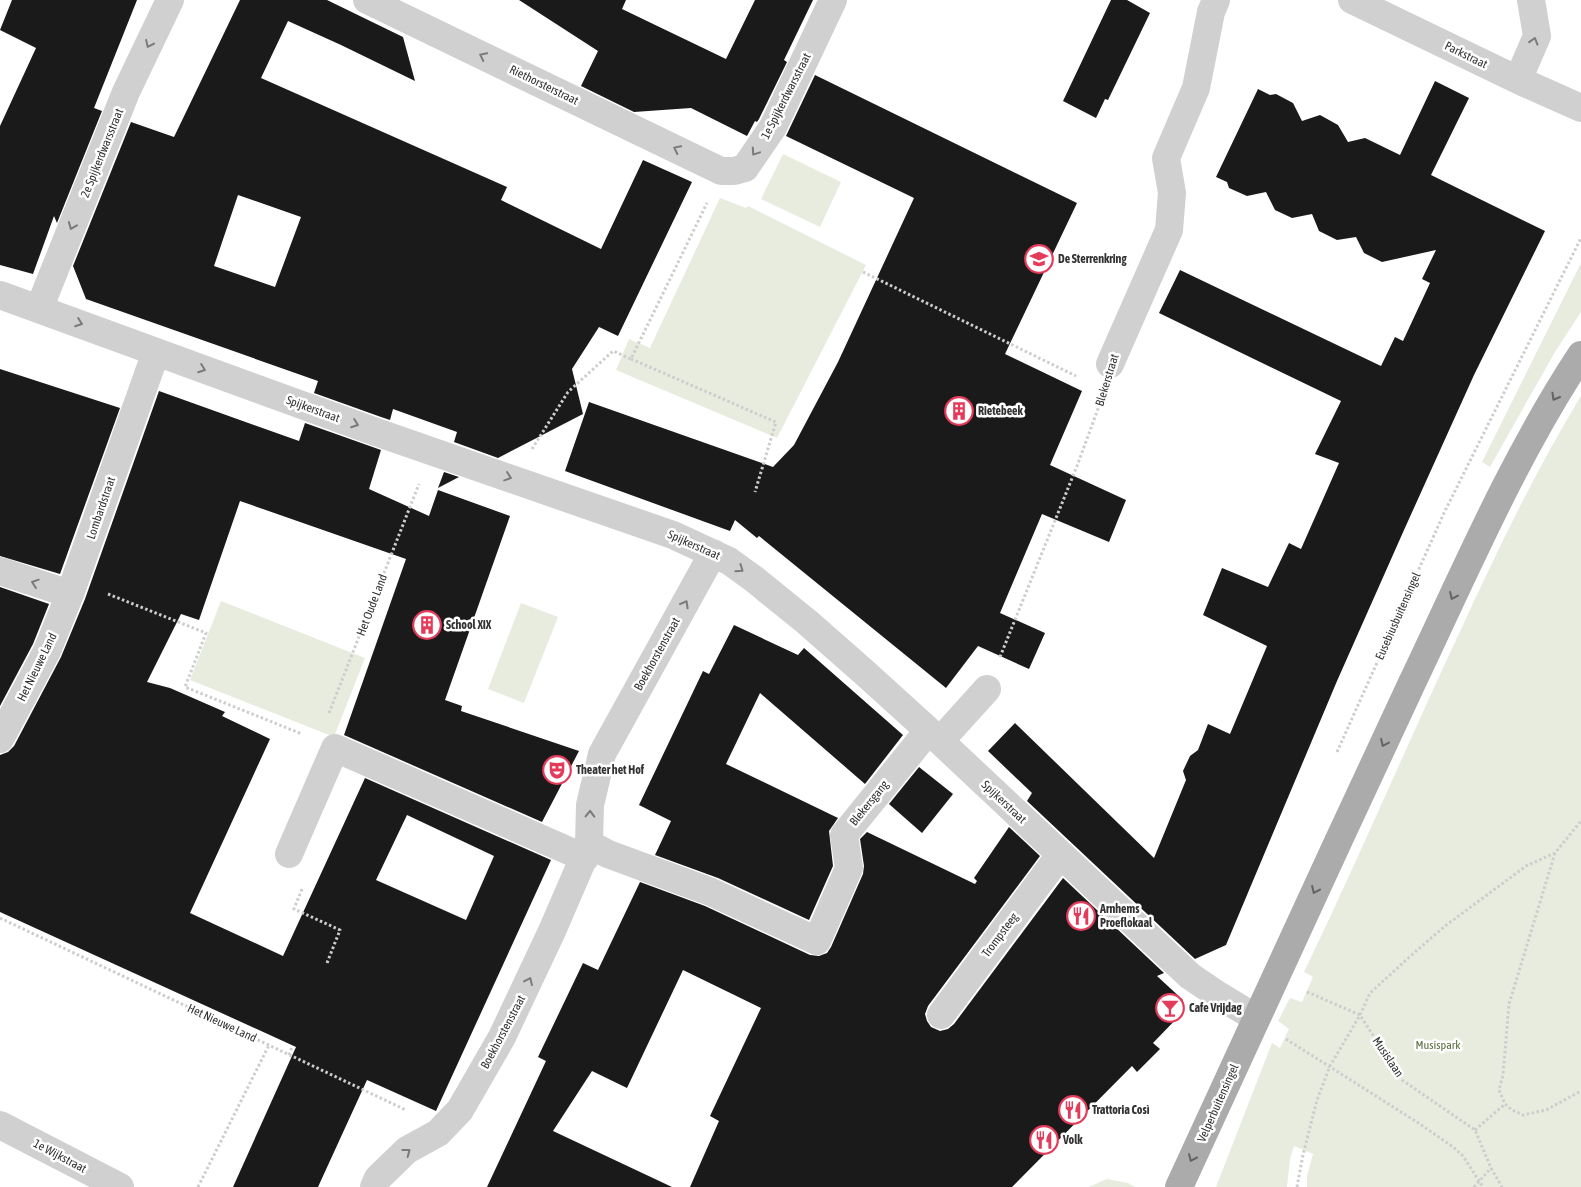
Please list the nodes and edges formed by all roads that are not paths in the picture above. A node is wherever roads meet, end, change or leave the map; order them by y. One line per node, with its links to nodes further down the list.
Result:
1 (170, 0): 11 (street, 2e Spijkerdwarsstraat, one-way to 11)
2 (367, 0): 9 (street, Riethorsterstraat, one-way to 2)
3 (833, 0): 9 (street, 1e Spijkerdwarsstraat, one-way to 9)
4 (1216, 0): 14 (street, Blekerstraat)
5 (1352, 0): 7 (street, Parkstraat)
6 (1531, 0): 7 (street, one-way to 6)
7 (1518, 80): 8 (street, Parkstraat)
8 (1581, 108)
9 (721, 171)
10 (0, 295): 11 (street, Spijkerstraat)
11 (39, 309): 12 (street, Spijkerstraat, one-way to 12)
12 (156, 352): 15 (street, Spijkerstraat, one-way to 15); 17 (street, Lombardstraat)
13 (1581, 355): 25 (main road, one-way to 25)
14 (1110, 364)
15 (713, 553): 19 (street, Spijkerstraat, one-way to 19); 21 (street, Boekhorstenstraat, one-way to 15)
16 (0, 571): 17 (street, one-way to 16)
17 (73, 588): 20 (street, Het Nieuwe Land)
18 (987, 689): 19 (street)
19 (934, 736): 21 (street, Blekersgang); 23 (street, Spijkerstraat)
20 (0, 739)
21 (587, 851): 22 (street); 28 (street, Boekhorstenstraat, one-way to 21)
22 (288, 854)
23 (1060, 855): 24 (street, Trompsteeg); 25 (street, Spijkerstraat)
24 (941, 1015)
25 (1256, 1018): 29 (main road, Velperbuitensingel, one-way to 29)
26 (0, 1125): 27 (street, 1e Wijkstraat)
27 (120, 1187)
28 (374, 1187)
29 (1179, 1187)

